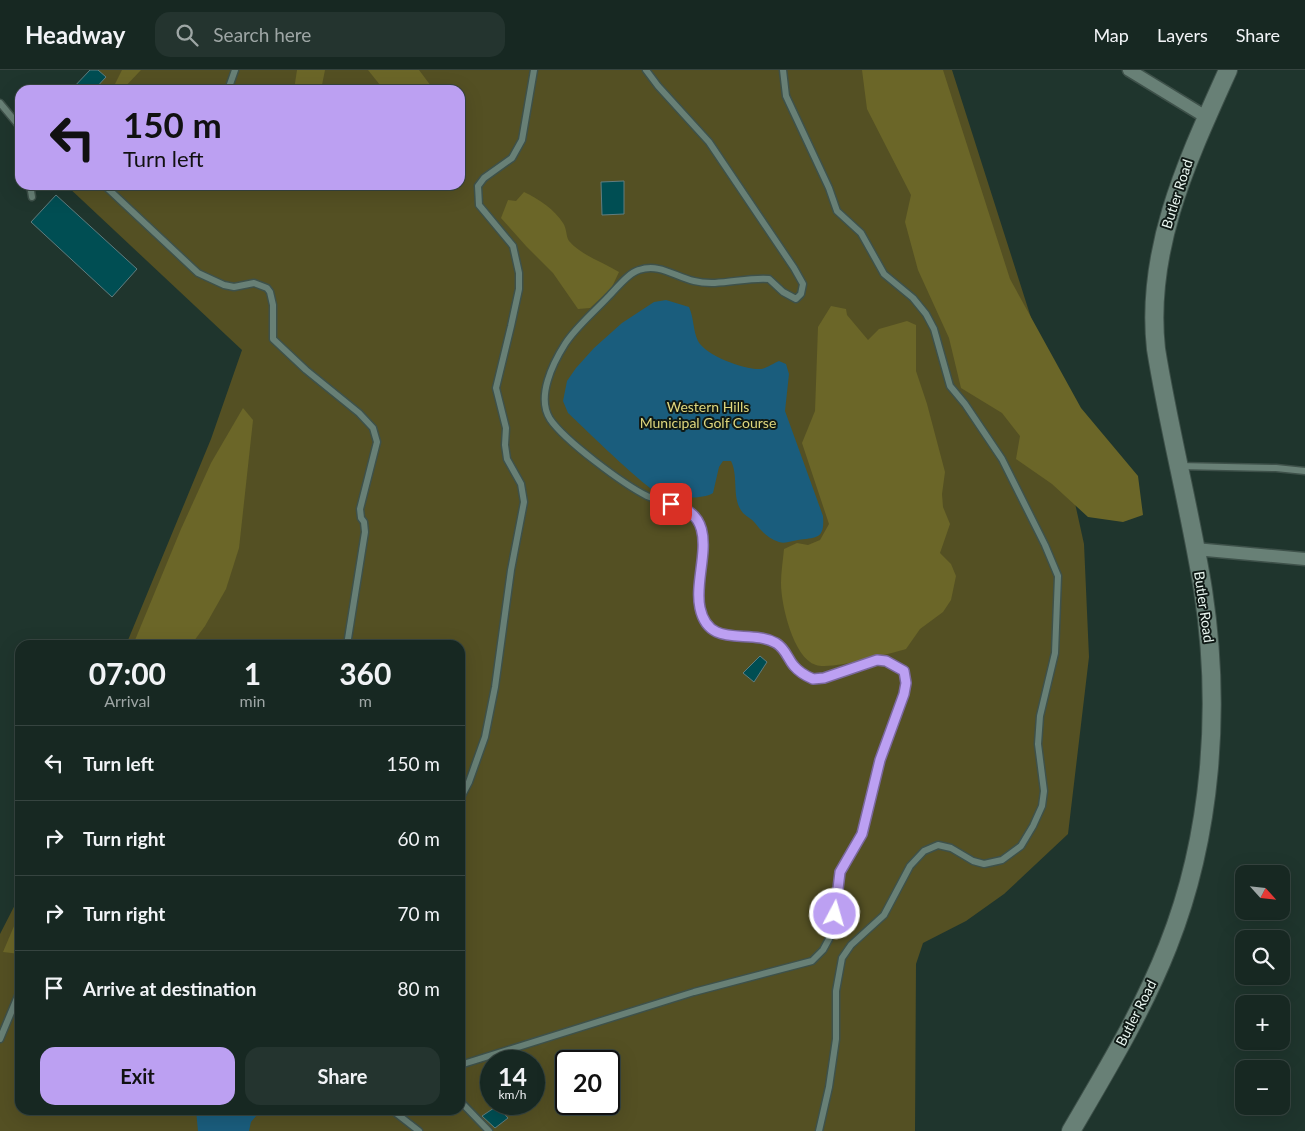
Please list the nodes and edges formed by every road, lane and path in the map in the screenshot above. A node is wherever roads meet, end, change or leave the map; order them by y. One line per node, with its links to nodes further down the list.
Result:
1 (235, 70): 7 (lane)
2 (534, 70): 19 (lane)
3 (646, 70): 22 (lane)
4 (783, 70): 27 (lane)
5 (1129, 70): 9 (street)
6 (1228, 70): 9 (main road, Butler Road)
7 (230, 85)
8 (0, 103): 10 (lane)
9 (1206, 117): 14 (main road, Butler Road)
10 (15, 121)
11 (31, 190): 13 (lane)
12 (109, 190): 18 (lane)
13 (32, 197)
14 (1178, 466): 15 (lane); 16 (main road, Butler Road)
15 (1305, 471)
16 (1195, 549): 17 (street); 28 (main road, Butler Road)
17 (1305, 559)
18 (349, 640)
19 (465, 790)
20 (15, 1003): 21 (lane)
21 (0, 1039)
22 (465, 1063)
23 (465, 1106): 26 (lane)
24 (398, 1115): 25 (lane)
25 (419, 1131)
26 (488, 1131)
27 (819, 1131)
28 (1071, 1131)

